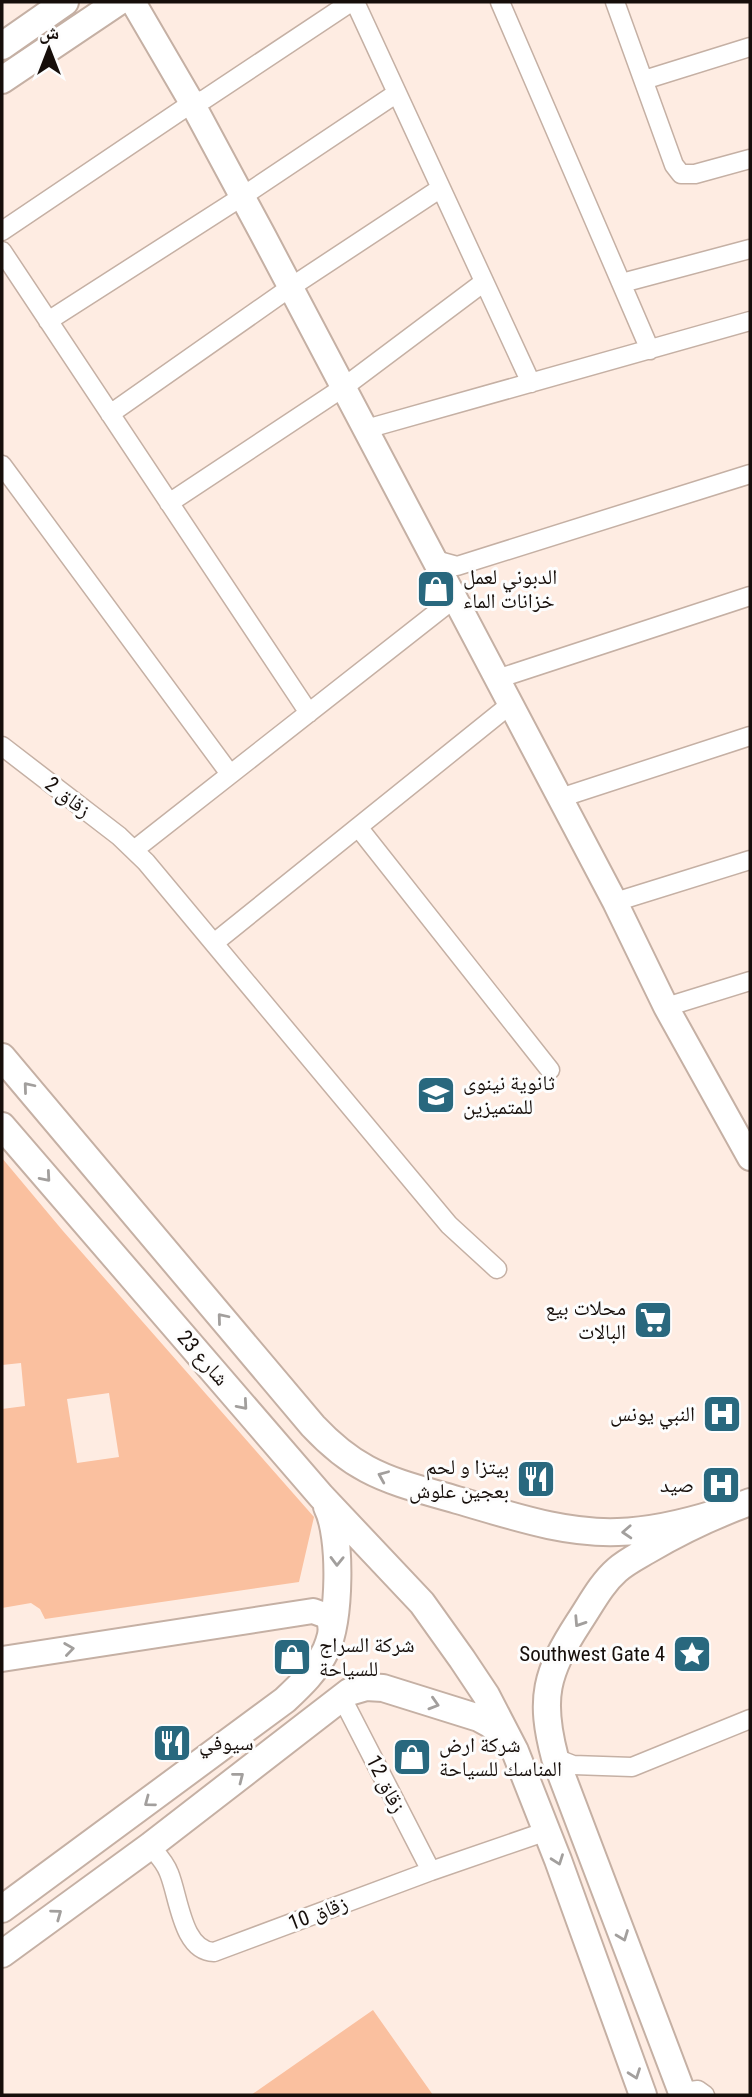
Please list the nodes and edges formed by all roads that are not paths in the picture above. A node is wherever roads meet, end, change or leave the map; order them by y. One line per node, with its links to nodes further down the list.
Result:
1 (65, 2): 7 (main road)
2 (118, 2): 9 (main road)
3 (133, 2): 12 (street)
4 (353, 2): 11 (street); 12 (street)
5 (500, 2): 20 (street)
6 (615, 2): 10 (street)
7 (2, 46)
8 (750, 47): 10 (street)
9 (2, 80)
10 (644, 80): 13 (street)
11 (397, 93): 14 (street); 15 (street)
12 (192, 103): 15 (street); 16 (street)
13 (750, 159)
14 (441, 188): 19 (street); 21 (street)
15 (243, 197): 21 (street); 22 (street)
16 (2, 231)
17 (750, 249): 20 (street)
18 (2, 251): 22 (street)
19 (484, 282): 25 (street); 26 (street)
20 (622, 283): 24 (street)
21 (291, 287): 26 (street); 27 (street)
22 (48, 321): 27 (street)
23 (750, 321): 24 (street)
24 (650, 349): 25 (street)
25 (531, 383): 28 (street)
26 (344, 387): 28 (street); 31 (street)
27 (110, 414): 31 (street)
28 (366, 429): 32 (street)
29 (2, 465): 40 (street)
30 (750, 474): 32 (street)
31 (169, 503): 37 (street)
32 (435, 560): 34 (street)
33 (750, 596): 35 (street)
34 (455, 598): 35 (street); 37 (street)
35 (498, 679): 36 (street)
36 (511, 704): 41 (street); 42 (street)
37 (309, 713): 40 (street)
38 (750, 736): 41 (street)
39 (2, 746): 43 (street, زقاق 2)
40 (230, 774): 43 (street)
41 (560, 798): 45 (street)
42 (358, 827): 46 (street); 50 (street)
43 (134, 850): 46 (street, زقاق 2)
44 (750, 860): 45 (street)
45 (615, 902): 48 (street)
46 (214, 943): 53 (street, زقاق 2)
47 (750, 981): 48 (street)
48 (666, 1007): 52 (street)
49 (2, 1057): 56 (main road, شارع 23, one-way to 49)
50 (550, 1070)
51 (2, 1126): 54 (main road, شارع 23, one-way to 54)
52 (750, 1158)
53 (498, 1269)
54 (321, 1496): 57 (main road, one-way to 57); 61 (main road, شارع 23)
55 (750, 1502): 56 (main road)
56 (717, 1513): 62 (main road, one-way to 62)
57 (331, 1633): 58 (street, one-way to 57); 66 (main road, one-way to 66)
58 (2, 1659)
59 (341, 1696): 61 (main road, one-way to 61); 64 (main road, one-way to 59); 65 (street, زقاق 12)
60 (750, 1718): 62 (street)
61 (515, 1751): 63 (main road)
62 (555, 1758): 68 (main road, one-way to 68)
63 (547, 1831): 65 (street, زقاق 10); 69 (main road, one-way to 69)
64 (150, 1846): 65 (street, زقاق 10); 67 (main road, one-way to 64)
65 (431, 1871)
66 (2, 1909)
67 (2, 1954)
68 (686, 2094)
69 (643, 2095)

